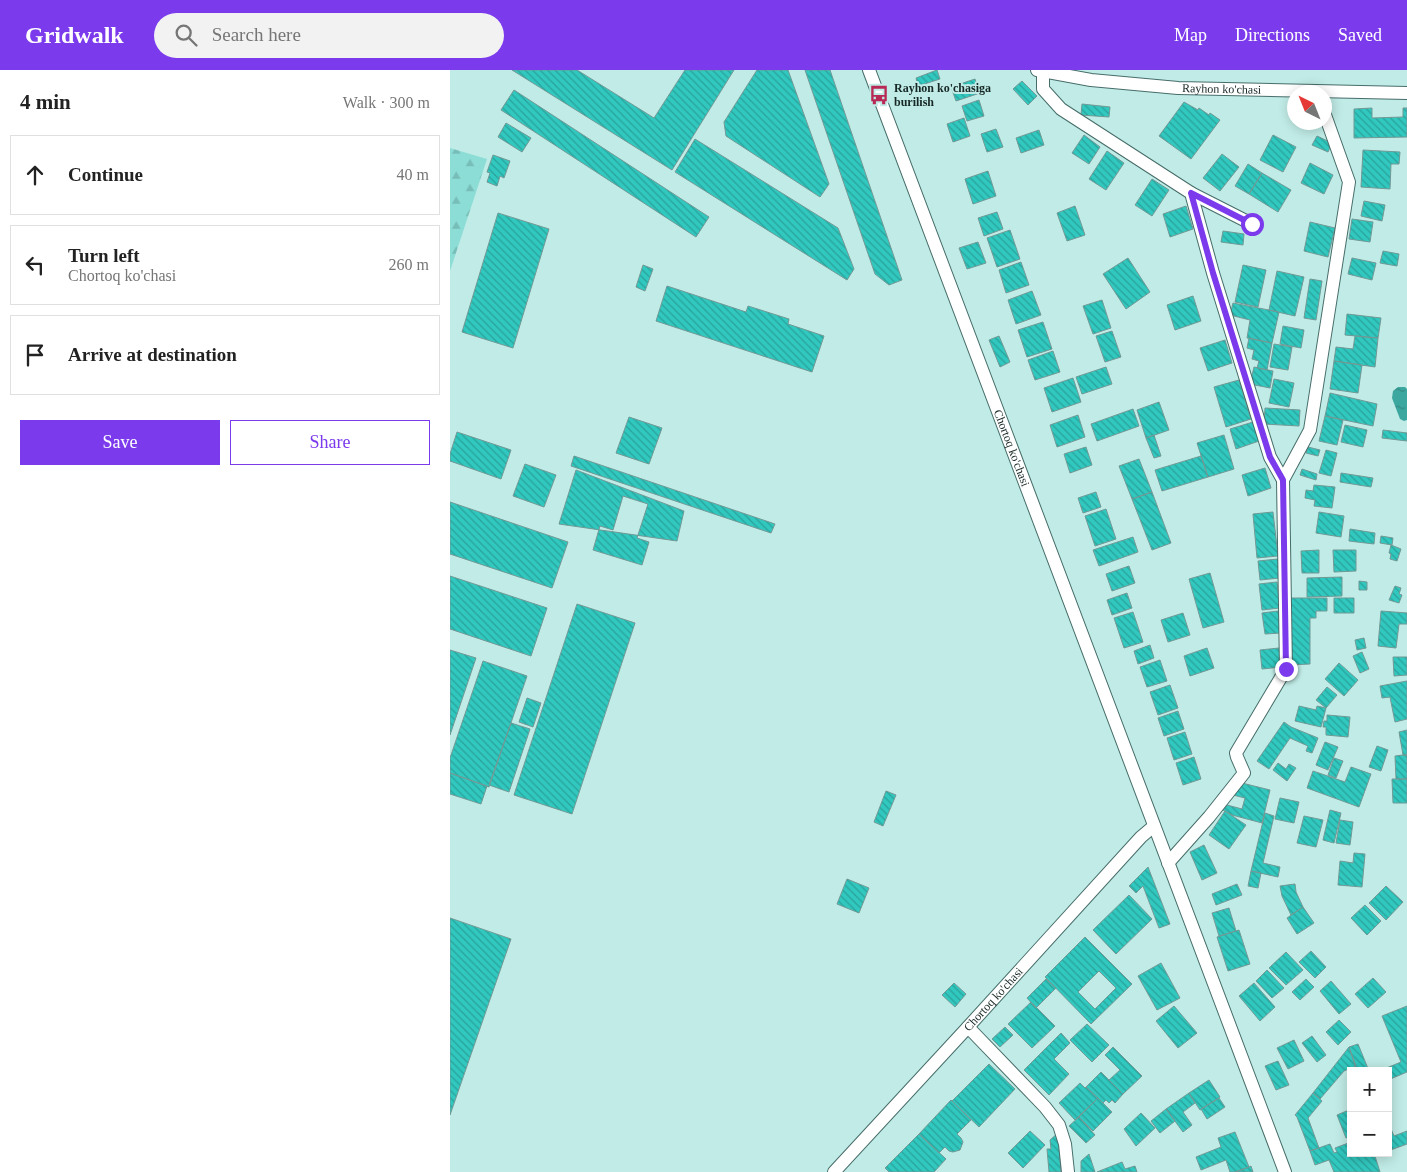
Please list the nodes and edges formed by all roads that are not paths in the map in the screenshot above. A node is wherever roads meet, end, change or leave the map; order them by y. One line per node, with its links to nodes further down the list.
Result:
1 (869, 70): 10 (street, Chortoq ko'chasi)
2 (1040, 71): 3 (street, Rayhon ko'chasi); 7 (street)
3 (1287, 91)
4 (1332, 92): 5 (street, Rayhon ko'chasi)
5 (1407, 93)
6 (1330, 130): 9 (street)
7 (1191, 193): 8 (street); 9 (street)
8 (1252, 224)
9 (1283, 480): 11 (street)
10 (1154, 826): 11 (street, Chortoq ko'chasi); 12 (street, Chortoq ko'chasi)
11 (1168, 863): 15 (street, Chortoq ko'chasi)
12 (968, 1027): 13 (street, Chortoq ko'chasi); 14 (street)
13 (834, 1172)
14 (1068, 1172)
15 (1285, 1172)

